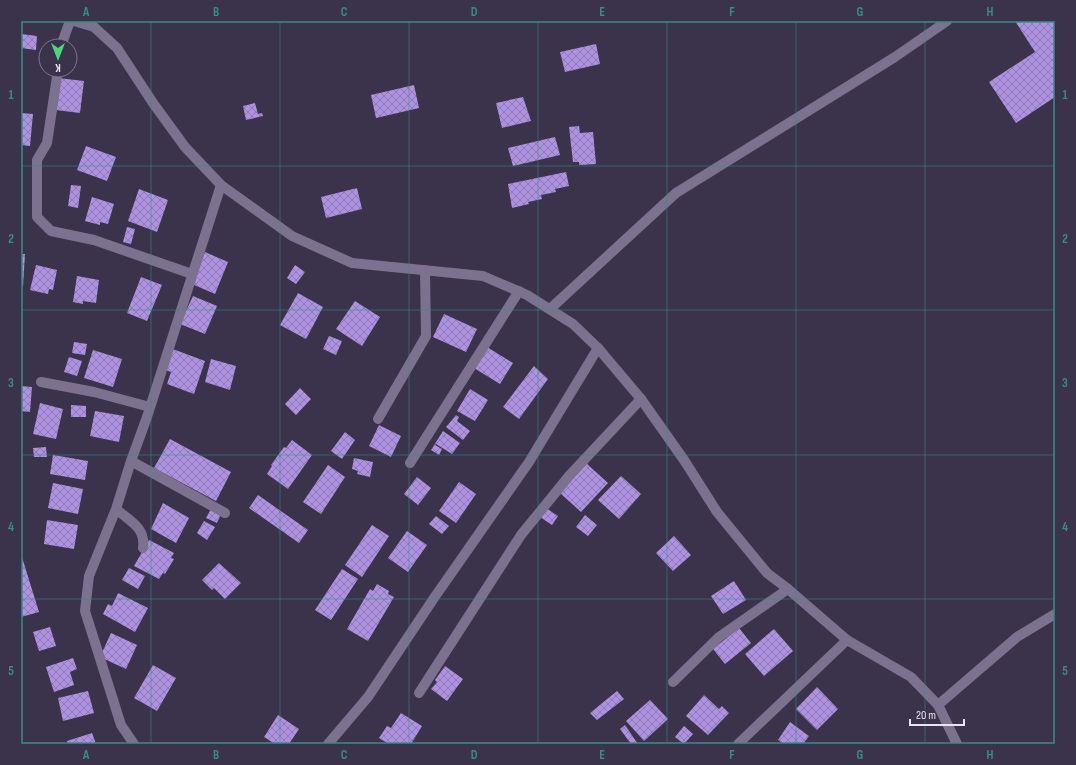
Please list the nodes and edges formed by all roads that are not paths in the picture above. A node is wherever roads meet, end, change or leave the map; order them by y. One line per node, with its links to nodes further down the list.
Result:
1 (70, 21): 4 (street)
2 (74, 21): 6 (street)
3 (947, 21): 10 (street)
4 (65, 38)
5 (57, 78): 8 (street)
6 (221, 185): 7 (street); 8 (street)
7 (425, 270): 9 (street); 15 (street)
8 (192, 274): 14 (street)
9 (519, 291): 10 (street); 17 (street)
10 (550, 309): 11 (street)
11 (598, 348): 13 (street); 28 (street)
12 (41, 382): 14 (street)
13 (641, 399): 21 (street); 25 (street)
14 (150, 406): 16 (street)
15 (378, 419)
16 (130, 461): 18 (street); 19 (street)
17 (410, 463)
18 (116, 509): 20 (street); 27 (street)
19 (225, 513)
20 (143, 548)
21 (788, 589): 23 (street); 24 (street)
22 (1055, 614): 26 (street)
23 (847, 640): 26 (street); 29 (street)
24 (672, 682)
25 (419, 693)
26 (938, 705): 30 (street)
27 (134, 744)
28 (328, 744)
29 (738, 744)
30 (957, 744)

